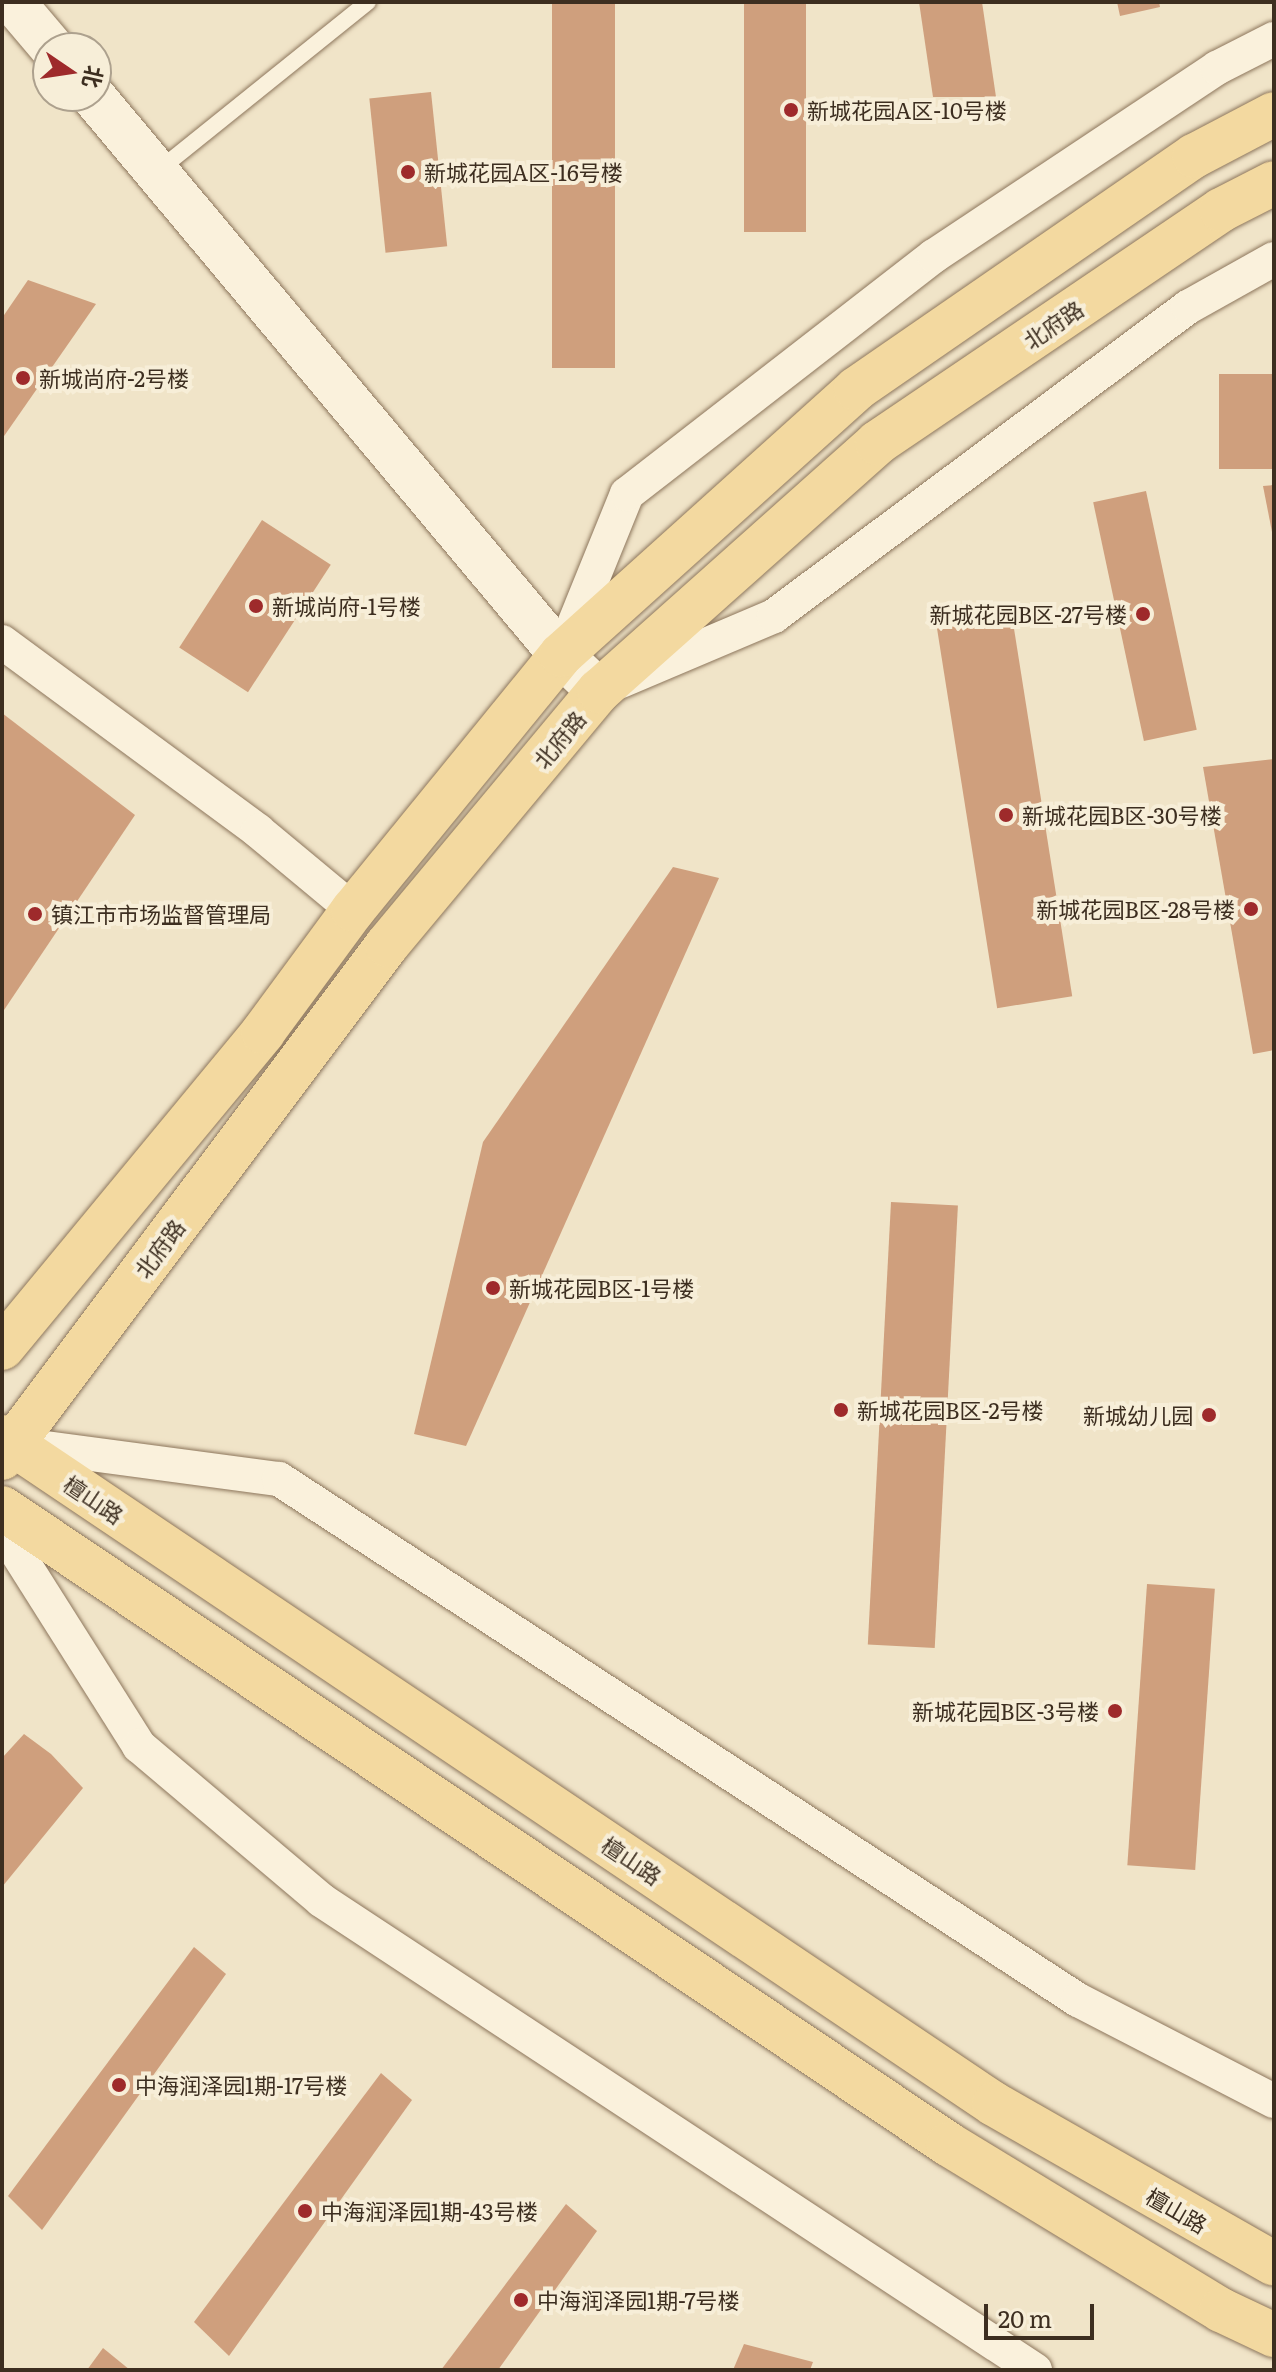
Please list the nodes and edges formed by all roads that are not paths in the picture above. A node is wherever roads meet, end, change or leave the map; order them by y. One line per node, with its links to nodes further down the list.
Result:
1 (13, 2): 3 (street)
2 (368, 2): 7 (lane)
3 (38, 32)
4 (1274, 39): 11 (street)
5 (107, 112): 7 (street)
6 (1274, 114): 11 (main road)
7 (158, 171): 11 (street)
8 (1274, 183): 12 (main road, 北府路)
9 (1274, 259): 12 (street)
10 (2, 642): 13 (street)
11 (561, 655): 12 (street); 13 (main road)
12 (599, 691): 15 (main road, 北府路)
13 (353, 910): 14 (main road)
14 (2, 1348)
15 (5, 1446): 18 (street); 19 (main road, 檀山路)
16 (2, 1508): 20 (main road)
17 (2, 1529): 21 (street)
18 (1274, 2101)
19 (1274, 2264)
20 (1274, 2335)
21 (1035, 2370)

